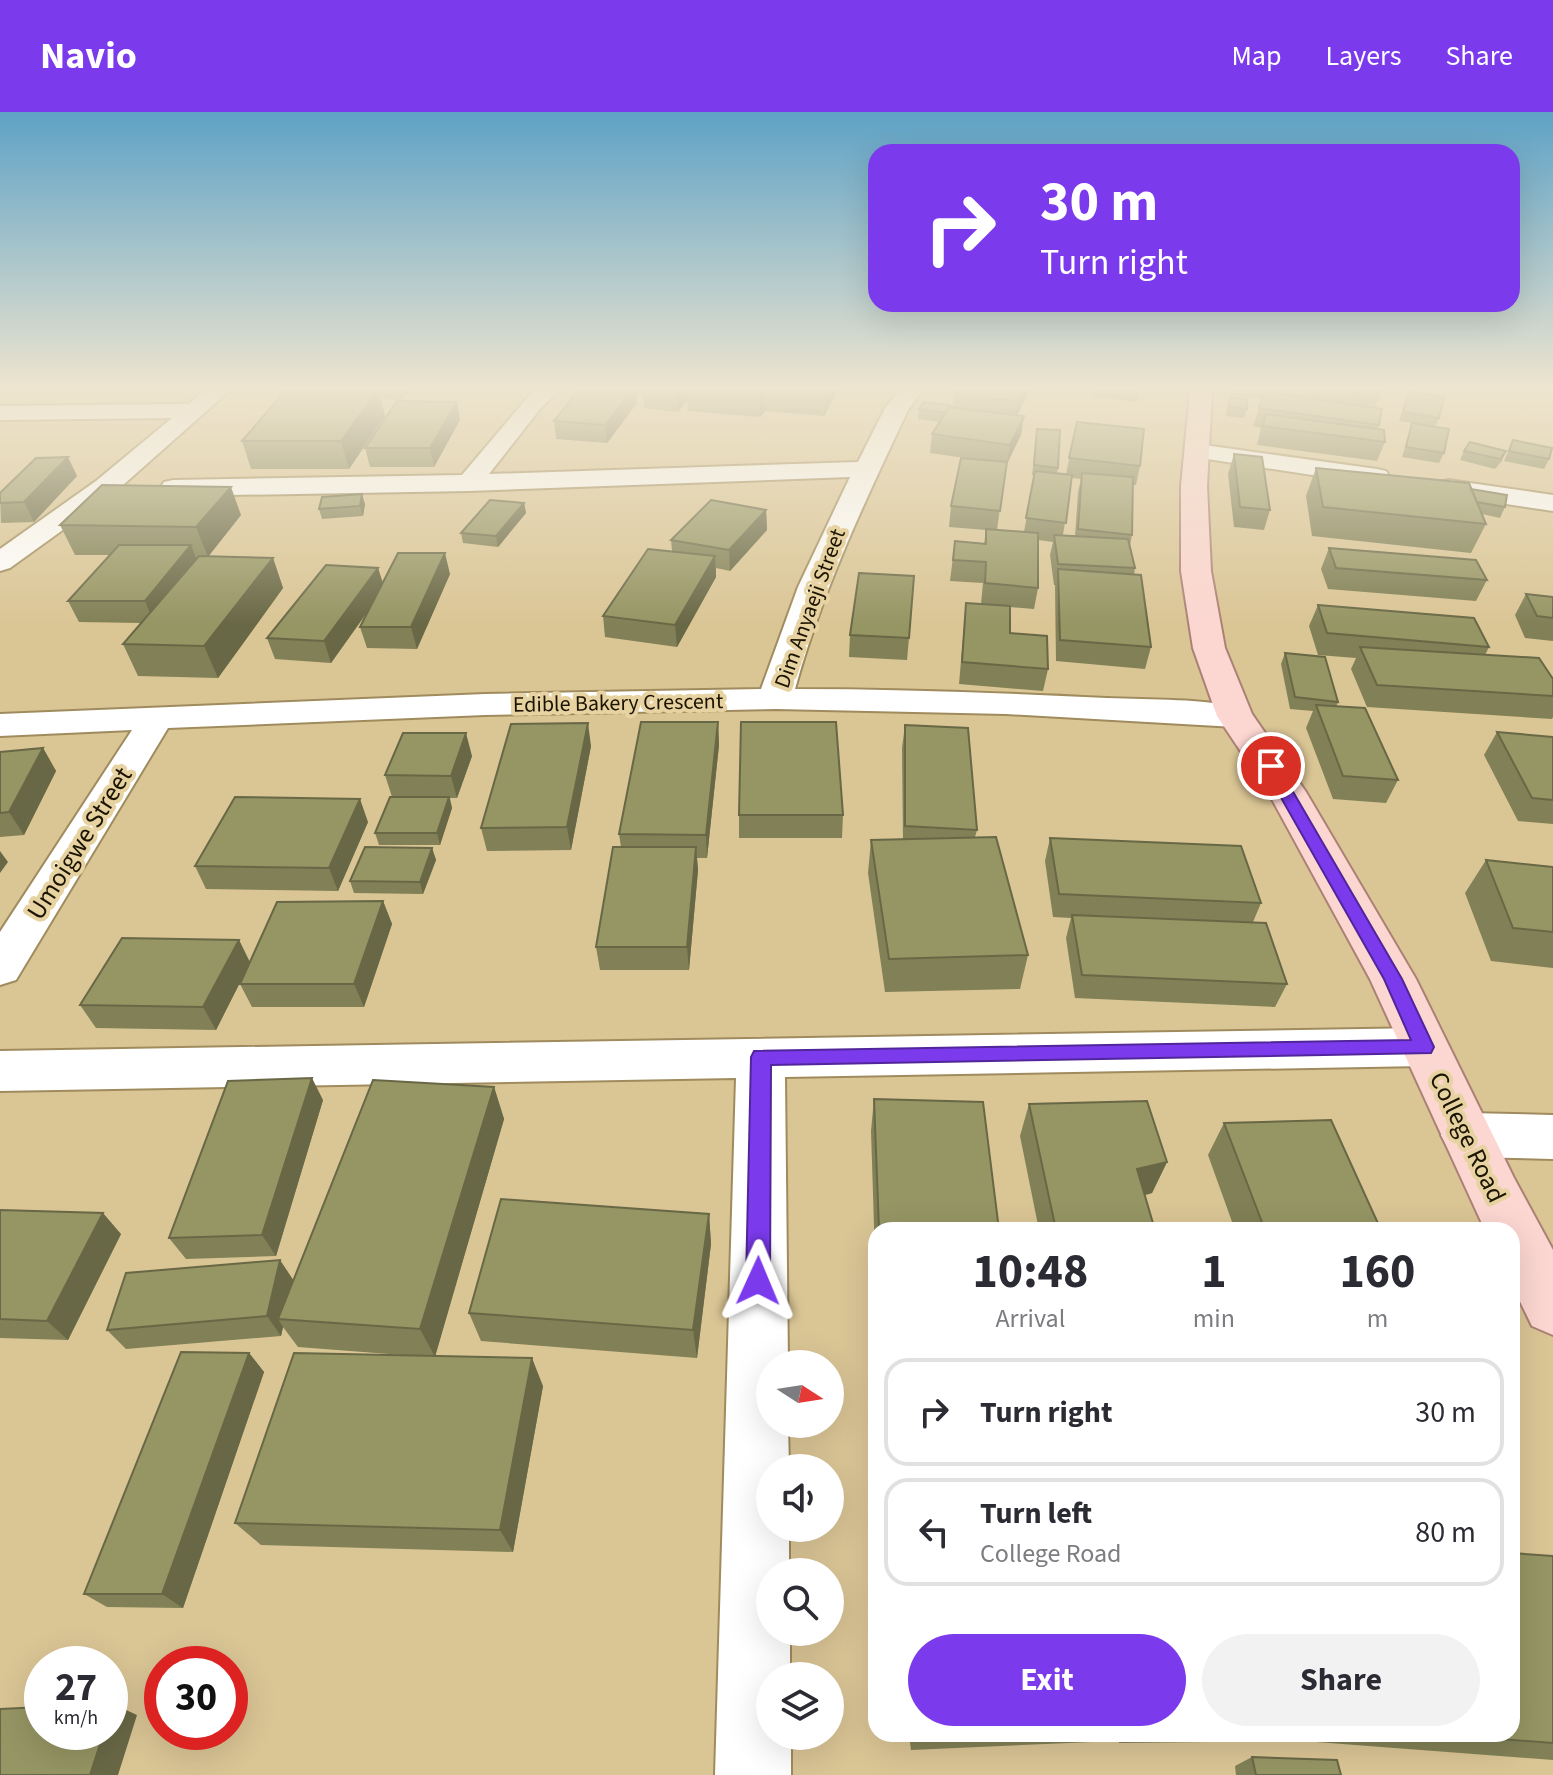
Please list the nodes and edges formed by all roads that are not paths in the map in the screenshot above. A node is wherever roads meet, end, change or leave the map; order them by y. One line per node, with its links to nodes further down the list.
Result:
1 (126, 469): 7 (street)
2 (480, 469): 6 (street)
3 (867, 469): 6 (street); 10 (street, Dim Anyaeji Street)
4 (1197, 469): 11 (main road, College Road)
5 (1317, 469): 8 (street)
6 (469, 483): 7 (street)
7 (105, 487): 9 (street)
8 (1553, 503)
9 (0, 562)
10 (775, 699): 11 (street, Edible Bakery Crescent); 12 (street, Edible Bakery Crescent)
11 (1235, 716): 15 (main road, College Road)
12 (157, 718): 13 (street, Edible Bakery Crescent); 14 (street, Umoigwe Street)
13 (0, 725)
14 (0, 968)
15 (1424, 1047): 16 (street); 18 (main road, College Road)
16 (761, 1057): 17 (street); 23 (street)
17 (0, 1071)
18 (1467, 1135): 19 (street); 20 (main road, College Road)
19 (1553, 1137)
20 (1510, 1222)
21 (1520, 1241): 22 (main road, College Road)
22 (1553, 1307)
23 (753, 1775)

